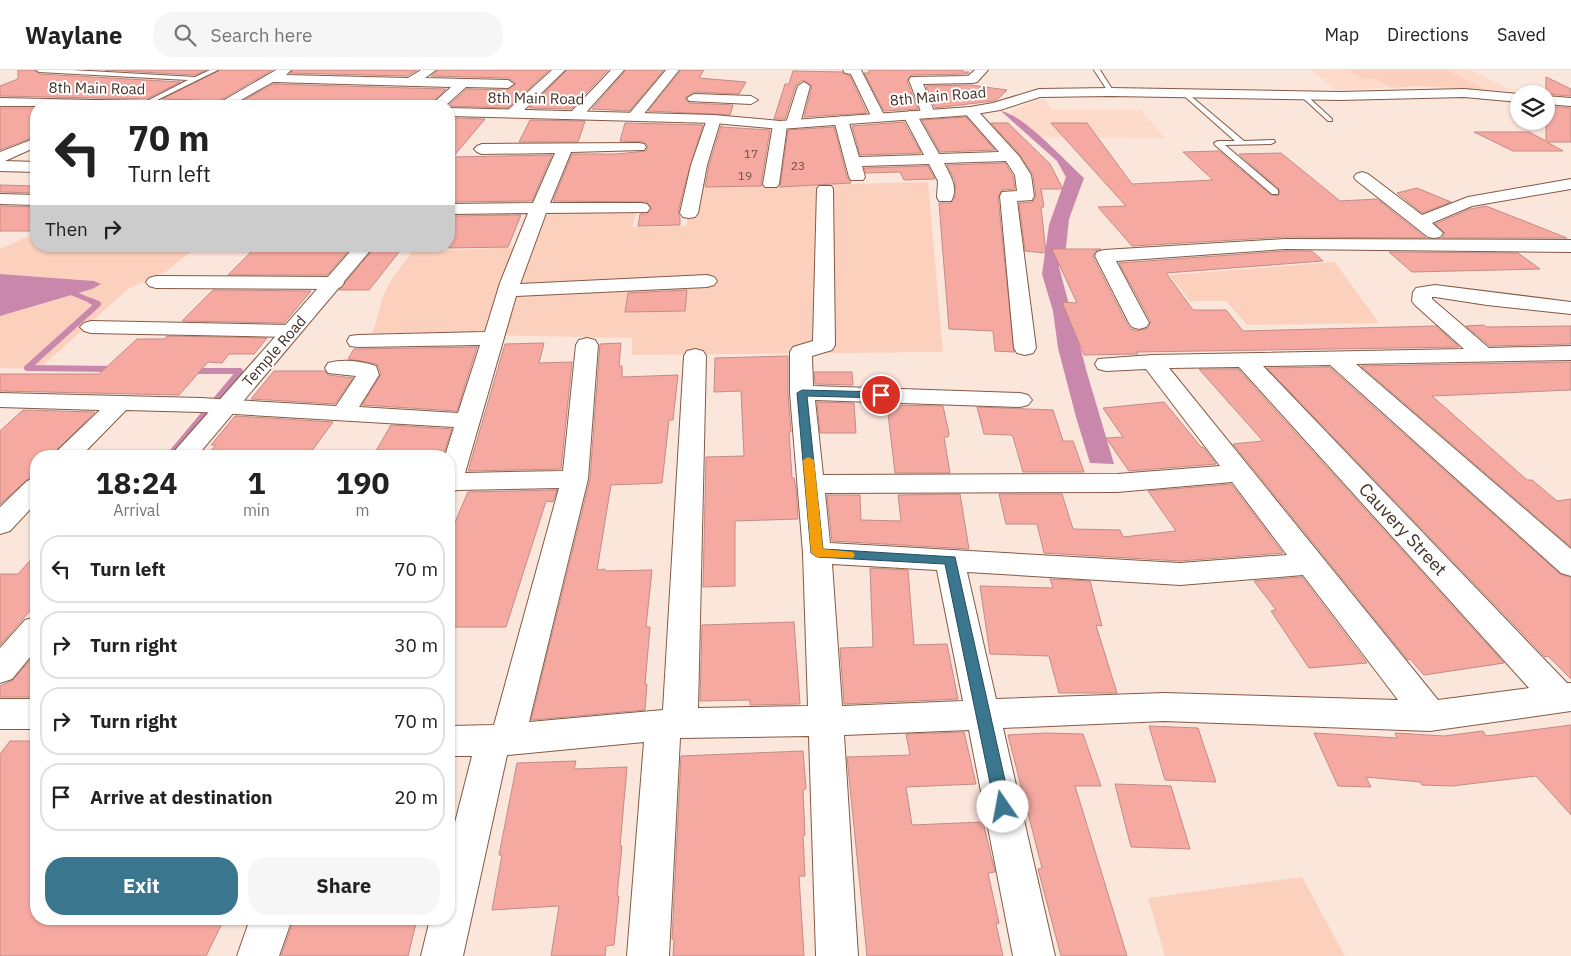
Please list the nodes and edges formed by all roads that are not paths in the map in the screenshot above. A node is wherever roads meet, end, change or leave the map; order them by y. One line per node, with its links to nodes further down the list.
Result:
1 (39, 70): 14 (lane)
2 (214, 70): 18 (lane)
3 (285, 70): 16 (street)
4 (360, 70): 19 (street)
5 (430, 70): 20 (street)
6 (490, 70): 21 (street)
7 (559, 70): 38 (street)
8 (618, 70): 40 (street)
9 (673, 70): 42 (street)
10 (849, 70): 43 (street)
11 (982, 70): 39 (street)
12 (1097, 70): 24 (lane)
13 (28, 74): 14 (lane)
14 (99, 74): 15 (lane)
15 (170, 77): 17 (lane); 18 (lane)
16 (270, 78): 19 (street); 30 (street)
17 (114, 79)
18 (197, 79): 29 (lane)
19 (342, 80): 20 (street)
20 (411, 82): 21 (street)
21 (467, 84): 22 (street); 31 (street)
22 (508, 84)
23 (804, 86): 48 (street)
24 (1111, 92): 25 (street, 8th Main Road); 36 (street, 8th Main Road)
25 (1184, 93): 26 (street, 8th Main Road); 52 (lane)
26 (1304, 96): 27 (street, 8th Main Road); 47 (lane)
27 (1510, 97)
28 (694, 98): 45 (street)
29 (153, 100)
30 (232, 100)
31 (445, 100)
32 (1555, 101): 34 (street)
33 (0, 102): 35 (street, 8th Main Road)
34 (1571, 102)
35 (30, 103)
36 (970, 111): 39 (street, 8th Main Road); 57 (street)
37 (455, 112): 38 (street, 8th Main Road)
38 (513, 113): 40 (street, 8th Main Road)
39 (928, 114): 41 (street, 8th Main Road)
40 (576, 115): 42 (street, 8th Main Road)
41 (910, 115): 43 (street, 8th Main Road); 59 (street)
42 (634, 117): 44 (street, 8th Main Road)
43 (878, 118): 46 (street, 8th Main Road)
44 (714, 119): 45 (street, 8th Main Road); 75 (street)
45 (739, 120): 48 (street, 8th Main Road)
46 (841, 120): 48 (street, 8th Main Road); 60 (street)
47 (1330, 120)
48 (786, 124): 65 (street)
49 (9, 136): 50 (street)
50 (30, 137)
51 (1271, 142): 52 (lane)
52 (1242, 143): 68 (lane)
53 (30, 145): 58 (street)
54 (639, 147): 55 (street)
55 (565, 148): 56 (street); 72 (street)
56 (482, 149)
57 (1011, 156): 59 (street); 91 (street)
58 (0, 158)
59 (934, 159): 60 (street); 69 (street)
60 (852, 162): 64 (street)
61 (0, 166): 62 (street)
62 (30, 167)
63 (1362, 176): 76 (street)
64 (857, 177)
65 (771, 184)
66 (1571, 184): 76 (street)
67 (825, 189): 100 (street)
68 (1275, 192)
69 (945, 197)
70 (0, 199): 71 (street)
71 (30, 200)
72 (539, 208): 73 (street); 74 (street); 83 (street)
73 (641, 208)
74 (455, 209)
75 (689, 213)
76 (1420, 222): 77 (street)
77 (1449, 245): 78 (street); 85 (street)
78 (1571, 246)
79 (360, 252): 82 (street, Temple Road)
80 (156, 282): 82 (street)
81 (706, 282): 83 (street)
82 (334, 284): 87 (street, Temple Road)
83 (508, 290): 88 (street)
84 (1571, 308): 93 (street)
85 (1140, 323)
86 (91, 327): 87 (street)
87 (290, 331): 104 (street, Temple Road)
88 (493, 338): 89 (street); 107 (street)
89 (358, 341)
90 (587, 345): 112 (street)
91 (1025, 348)
92 (1571, 354): 93 (street)
93 (1484, 355): 95 (street)
94 (696, 356): 129 (street)
95 (1335, 358): 96 (street); 120 (street)
96 (1245, 360): 97 (street); 123 (street, Cauvery Street)
97 (1152, 362): 98 (street); 111 (street)
98 (1106, 364)
99 (336, 368): 105 (street)
100 (802, 393): 102 (street); 114 (street)
101 (10, 400): 103 (street); 106 (street)
102 (1020, 400)
103 (120, 402): 104 (street); 108 (street)
104 (215, 406): 105 (street); 109 (street, Temple Road)
105 (343, 414): 107 (street)
106 (0, 417)
107 (468, 421): 110 (street)
108 (73, 450)
109 (187, 450)
110 (455, 463)
111 (1239, 473): 114 (street); 119 (street)
112 (575, 479): 113 (street); 131 (street)
113 (455, 483)
114 (811, 484): 117 (street)
115 (30, 493): 116 (street)
116 (0, 524)
117 (817, 553): 118 (street); 128 (street)
118 (950, 560): 119 (street); 126 (street)
119 (1311, 564): 127 (street)
120 (1571, 565)
121 (30, 636): 122 (street)
122 (0, 670)
123 (1566, 698): 127 (street)
124 (0, 714): 125 (street)
125 (30, 714)
126 (984, 714): 127 (street); 128 (street); 139 (street)
127 (1430, 716)
128 (826, 721): 129 (street); 138 (street)
129 (672, 724): 131 (street); 137 (street)
130 (455, 741): 131 (street)
131 (500, 741): 132 (street)
132 (455, 908)
133 (269, 925): 135 (street)
134 (450, 925): 136 (street)
135 (258, 956)
136 (442, 956)
137 (648, 956)
138 (837, 956)
139 (1034, 956)

